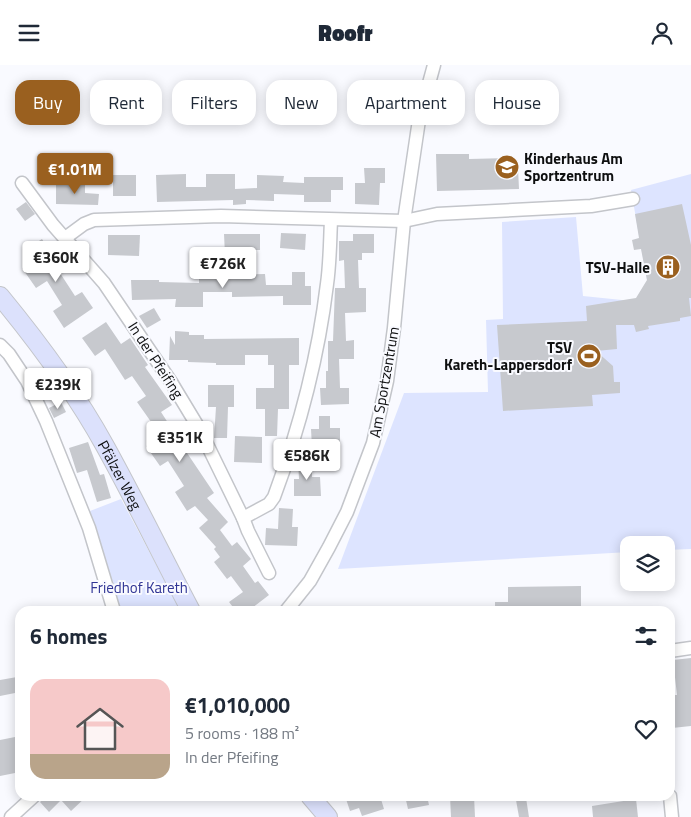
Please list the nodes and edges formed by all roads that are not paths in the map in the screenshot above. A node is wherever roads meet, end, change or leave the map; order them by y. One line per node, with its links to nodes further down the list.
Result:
1 (434, 65): 5 (street, Am Sportzentrum)
2 (22, 183): 6 (street, In der Pfeifing)
3 (632, 199): 5 (street)
4 (331, 219): 5 (street); 6 (street); 9 (street)
5 (404, 221): 13 (street, Am Sportzentrum)
6 (65, 238): 9 (street, In der Pfeifing)
7 (1, 297): 12 (street, Pfälzer Weg)
8 (0, 345): 11 (street)
9 (243, 518): 10 (street, In der Pfeifing)
10 (270, 573)
11 (113, 606)
12 (188, 606)
13 (290, 606)
14 (691, 649): 15 (street)
15 (675, 651)
16 (29, 801): 19 (street)
17 (314, 801): 20 (street)
18 (670, 801): 21 (street)
19 (11, 817)
20 (328, 817)
21 (672, 817)

